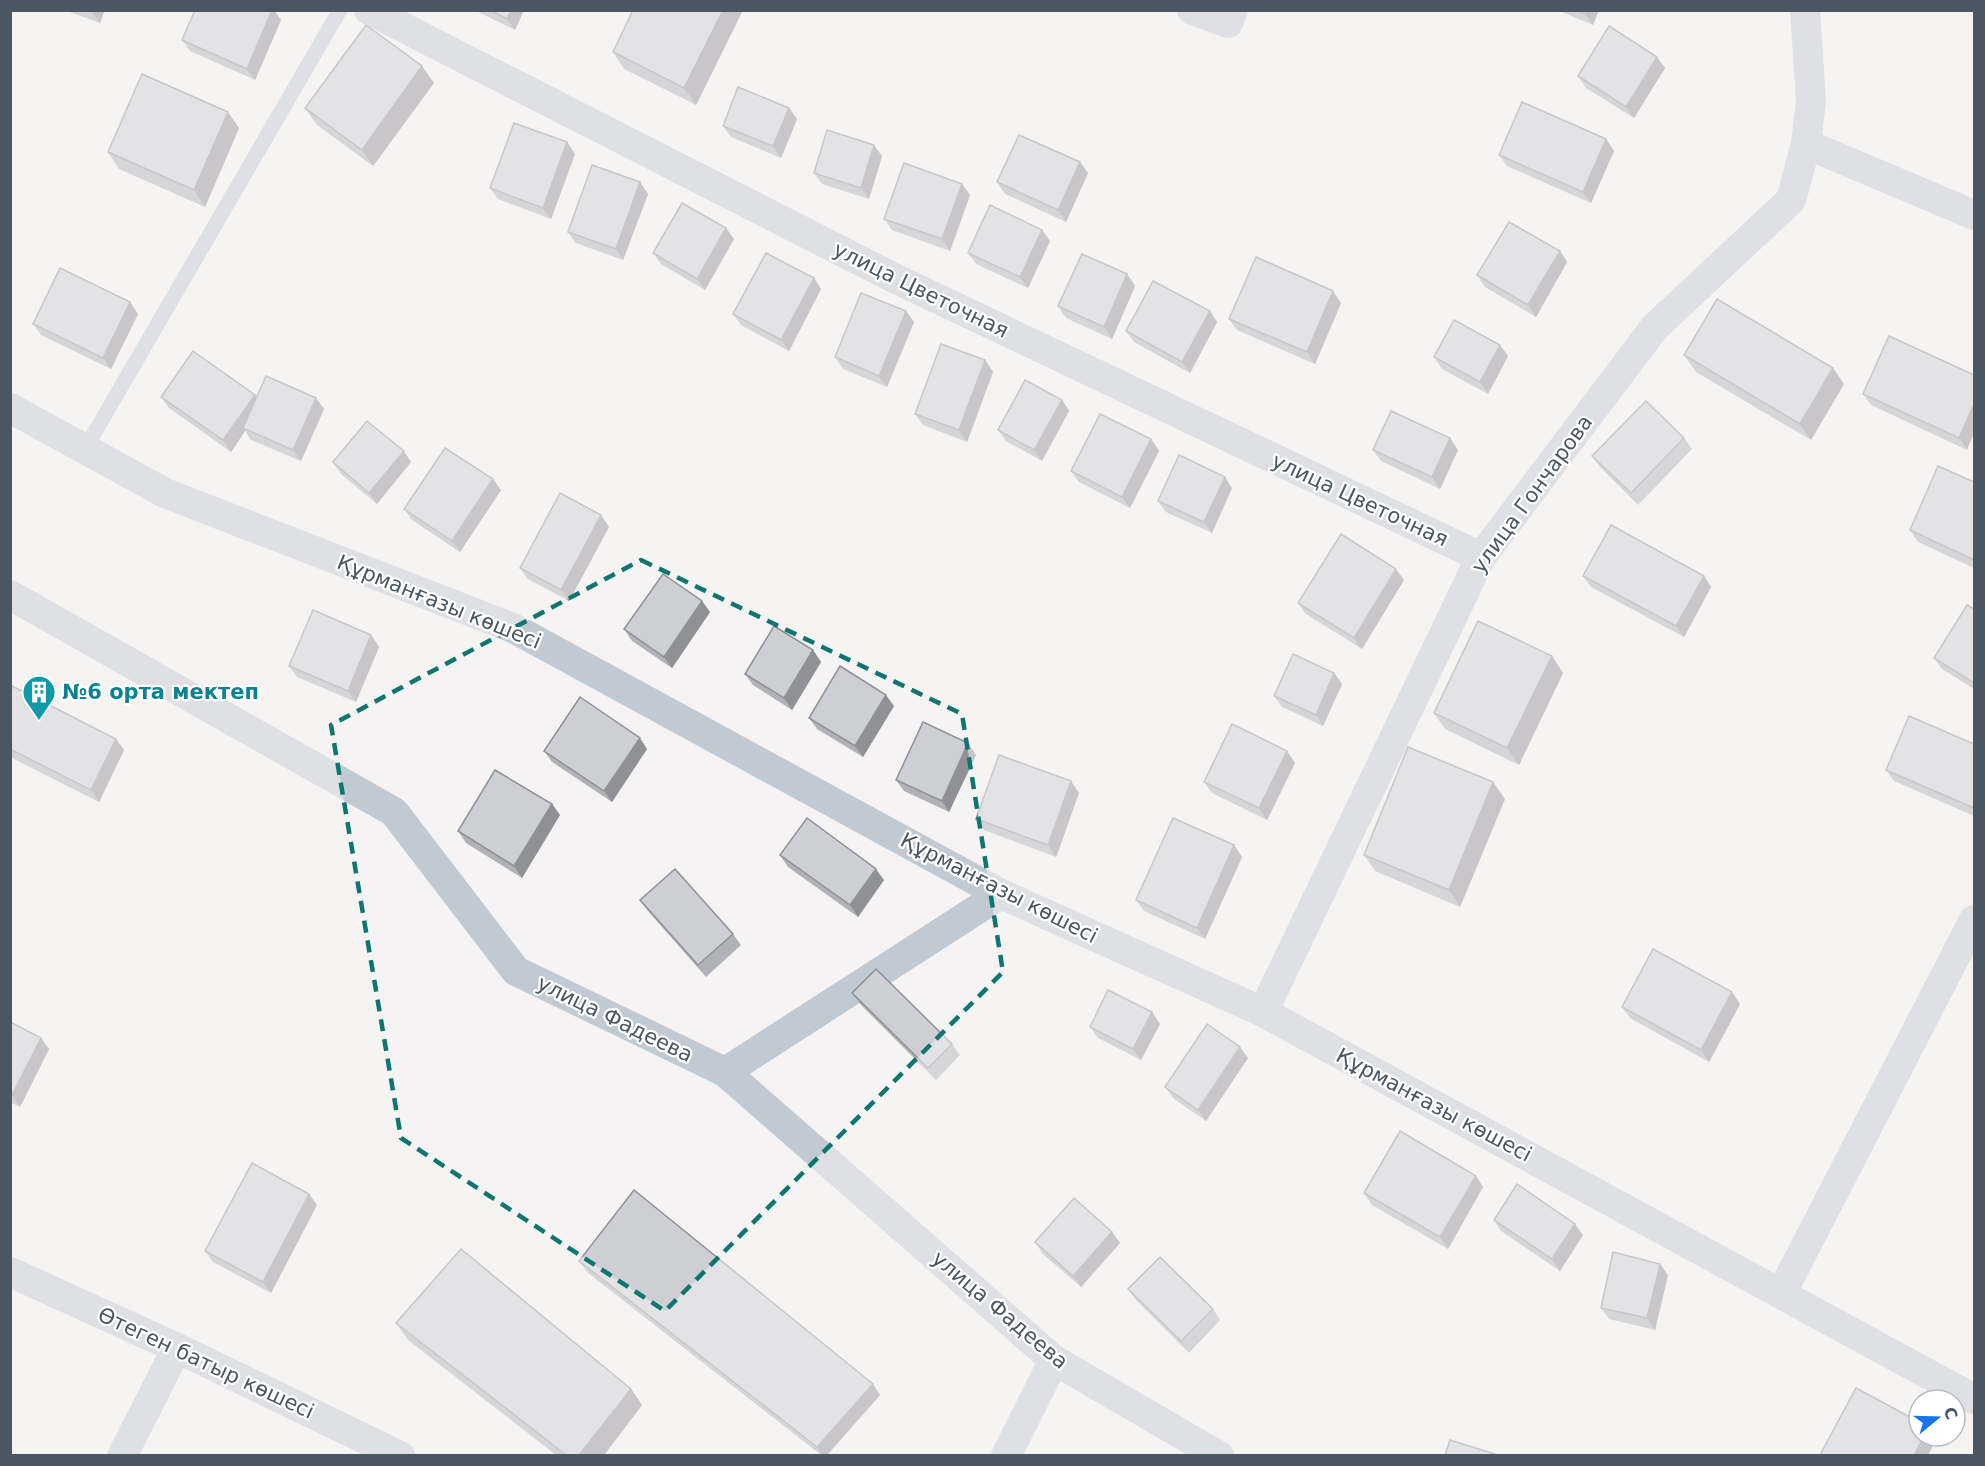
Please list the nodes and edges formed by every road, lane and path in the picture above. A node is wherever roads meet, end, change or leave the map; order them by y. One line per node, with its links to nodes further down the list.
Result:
1 (340, 10): 9 (lane)
2 (369, 10): 10 (street, улица Цветочная)
3 (1192, 10): 4 (street)
4 (1233, 10)
5 (1805, 10): 6 (street, улица Гончарова)
6 (1806, 144): 7 (street); 10 (street, улица Гончарова)
7 (1974, 215)
8 (10, 408): 9 (street, Құрманғазы көшесі)
9 (85, 449): 12 (street, Құрманғазы көшесі)
10 (1481, 557): 14 (street, улица Гончарова)
11 (10, 596): 15 (street, улица Фадеева)
12 (1001, 894): 14 (street, Құрманғазы көшесі); 15 (street)
13 (1974, 920): 17 (street)
14 (1263, 1012): 17 (street, Құрманғазы көшесі)
15 (725, 1072): 19 (street, улица Фадеева)
16 (10, 1272): 18 (street, Өтеген батыр көшесі)
17 (1781, 1294): 20 (street, Құрманғазы көшесі)
18 (177, 1348): 21 (street); 22 (street, Өтеген батыр көшесі)
19 (1054, 1360): 23 (street); 24 (street, улица Фадеева)
20 (1974, 1399)
21 (122, 1455)
22 (400, 1455)
23 (1006, 1455)
24 (1219, 1455)

